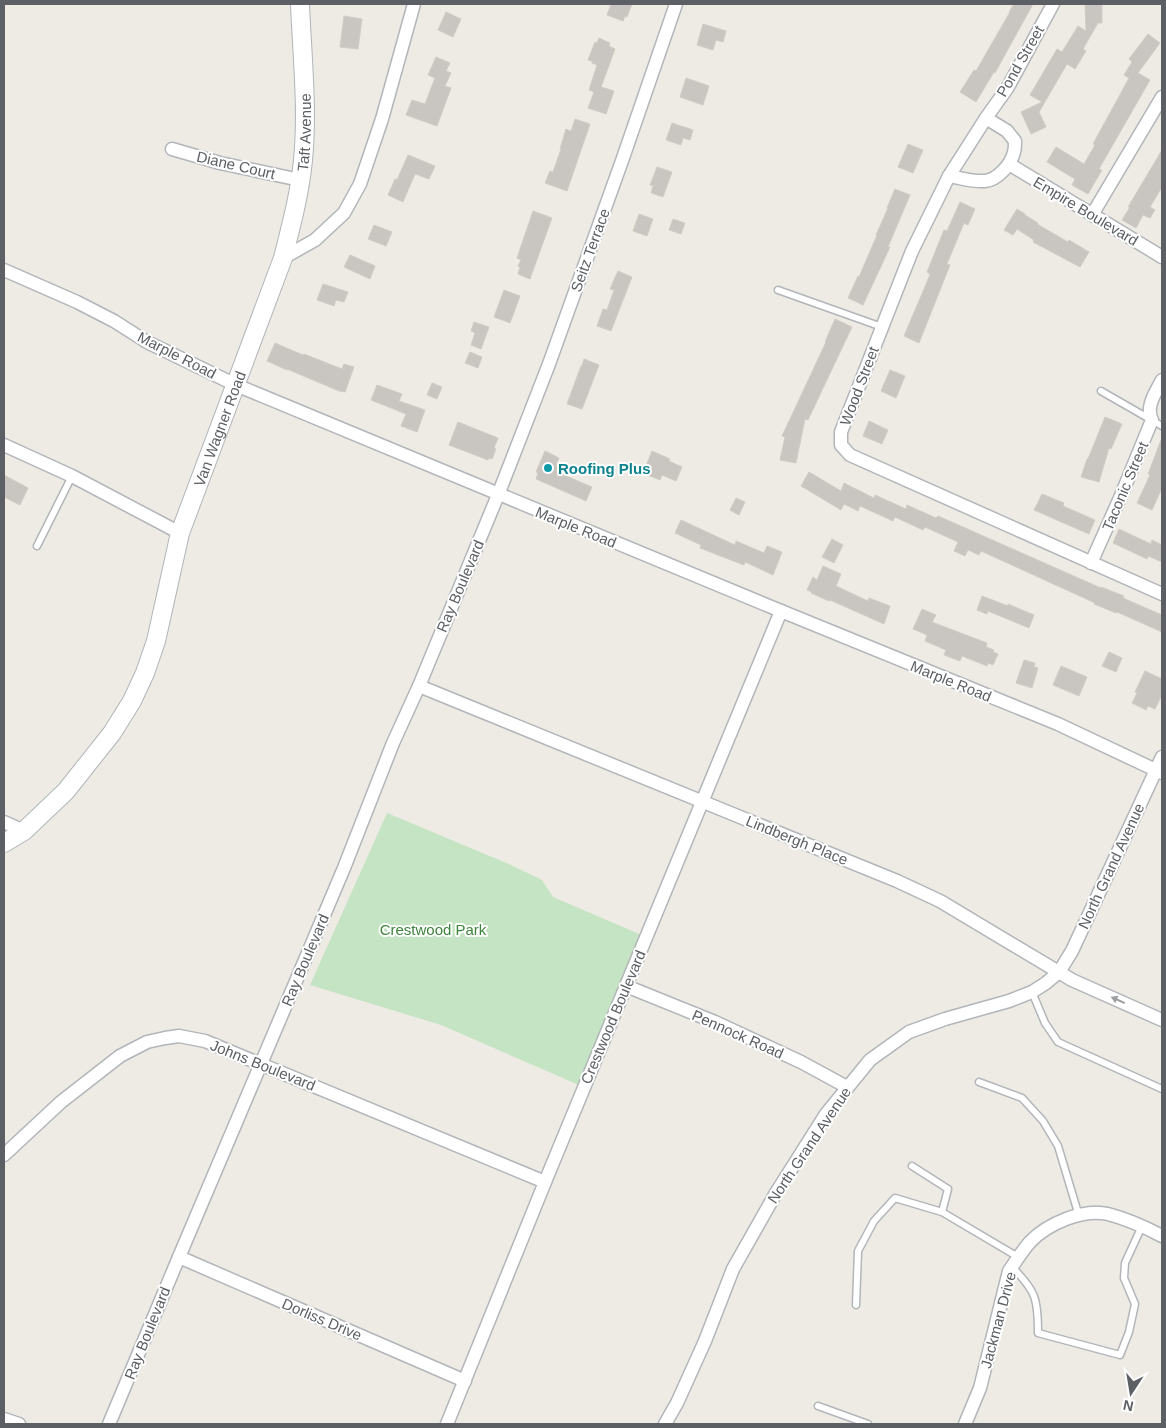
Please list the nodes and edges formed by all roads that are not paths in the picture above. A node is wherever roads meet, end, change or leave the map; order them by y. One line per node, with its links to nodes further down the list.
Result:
1 (300, 4): 10 (street, Taft Avenue)
2 (414, 4): 13 (street)
3 (676, 4): 23 (street, Seitz Terrace)
4 (1053, 4): 6 (street, Pond Street)
5 (1162, 96): 11 (street)
6 (986, 118): 8 (street); 9 (street, Wood Street)
7 (172, 149): 10 (street, Diane Court)
8 (1009, 164): 9 (street); 11 (street, Empire Boulevard)
9 (949, 176): 16 (street, Wood Street)
10 (300, 180): 13 (street, Taft Avenue)
11 (1092, 215): 12 (street, Empire Boulevard)
12 (1162, 257)
13 (283, 258): 18 (street, Van Wagner Road)
14 (4, 270): 18 (street, Marple Road)
15 (778, 290): 16 (lane)
16 (882, 327): 26 (street, Wood Street)
17 (1162, 380): 20 (street, Taconic Street)
18 (236, 385): 23 (street, Marple Road); 24 (street, Van Wagner Road)
19 (1102, 392): 20 (lane)
20 (1157, 423): 26 (street, Taconic Street)
21 (4, 445): 22 (street)
22 (72, 476): 24 (street); 25 (lane)
23 (498, 495): 28 (street, Marple Road); 29 (street, Ray Boulevard)
24 (180, 533): 34 (street, Van Wagner Road)
25 (37, 546)
26 (1091, 563): 27 (street, Wood Street)
27 (1162, 594)
28 (781, 612): 31 (street, Marple Road); 32 (street, Crestwood Boulevard)
29 (419, 686): 32 (street, Lindbergh Place); 40 (street, Ray Boulevard)
30 (1162, 757): 31 (street, North Grand Avenue)
31 (1159, 771): 36 (street, North Grand Avenue)
32 (702, 801): 36 (street, Lindbergh Place); 37 (street, Crestwood Boulevard)
33 (4, 822): 34 (street)
34 (24, 831): 35 (street, Van Wagner Road)
35 (4, 843)
36 (1059, 972): 38 (street, North Grand Avenue); 39 (street, Lindbergh Place, one-way to 36)
37 (626, 986): 42 (street, Pennock Road); 46 (street, Crestwood Boulevard)
38 (1032, 992): 42 (street, North Grand Avenue); 43 (lane)
39 (1162, 1020)
40 (260, 1064): 44 (street, Johns Boulevard); 46 (street, Johns Boulevard); 51 (street, Ray Boulevard)
41 (979, 1082): 48 (lane)
42 (847, 1087): 60 (street, North Grand Avenue)
43 (1162, 1089)
44 (4, 1155)
45 (912, 1166): 47 (lane)
46 (545, 1182): 54 (street, Crestwood Boulevard)
47 (942, 1212): 52 (lane); 53 (lane)
48 (1079, 1216): 49 (street, Jackman Drive); 52 (street, Jackman Drive)
49 (1142, 1226): 50 (street, Jackman Drive); 52 (lane)
50 (1162, 1236)
51 (179, 1257): 54 (street, Dorliss Drive); 58 (street, Ray Boulevard)
52 (1015, 1262): 62 (street, Jackman Drive)
53 (856, 1305)
54 (465, 1380): 59 (street, Crestwood Boulevard)
55 (818, 1406): 61 (lane)
56 (4, 1419): 57 (street)
57 (19, 1424)
58 (110, 1424)
59 (447, 1424)
60 (665, 1424)
61 (868, 1424)
62 (965, 1424)

